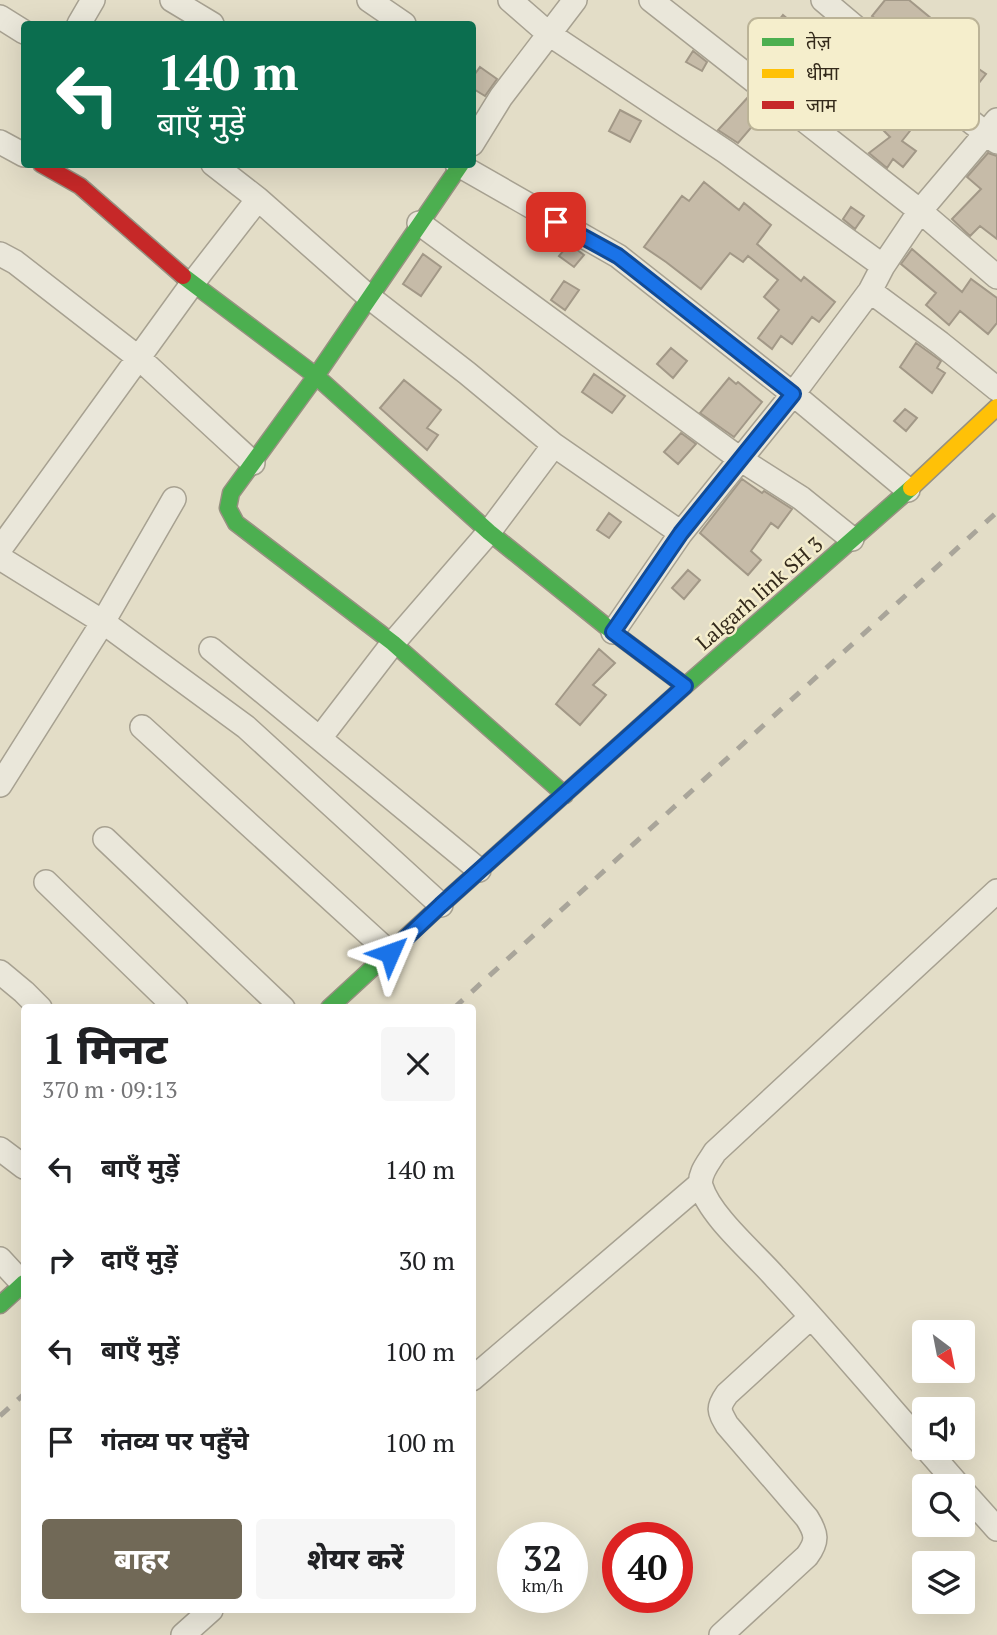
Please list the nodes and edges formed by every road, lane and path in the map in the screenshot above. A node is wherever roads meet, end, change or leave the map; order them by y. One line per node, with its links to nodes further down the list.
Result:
1 (93, 0): 10 (street)
2 (172, 0): 11 (street)
3 (510, 0): 14 (street)
4 (575, 0): 14 (street)
5 (651, 0): 15 (street)
6 (823, 0): 9 (street)
7 (375, 1): 12 (street)
8 (0, 17): 13 (street)
9 (844, 18)
10 (81, 21)
11 (207, 21)
12 (400, 21)
13 (21, 30)
14 (549, 34): 18 (street); 27 (street)
15 (748, 76)
16 (817, 130): 24 (street)
17 (993, 131): 24 (street)
18 (476, 138)
19 (48, 168): 29 (street)
20 (218, 168): 23 (street)
21 (457, 168): 25 (street)
22 (464, 168): 35 (street)
23 (258, 199): 29 (street); 31 (street)
24 (920, 211): 27 (street); 28 (street)
25 (419, 223): 31 (street); 38 (street)
26 (0, 254): 32 (street)
27 (883, 266): 30 (street)
28 (997, 277)
29 (192, 284): 32 (street); 33 (street)
30 (870, 291): 34 (street); 35 (street)
31 (369, 298): 33 (street); 37 (street)
32 (139, 359): 39 (street); 45 (street)
33 (316, 376): 39 (street); 42 (street)
34 (997, 390)
35 (793, 394): 38 (street); 40 (street)
36 (997, 407): 40 (street, Lalgarh link SH 3)
37 (554, 446): 42 (street); 43 (street)
38 (740, 459): 43 (street); 44 (street)
39 (253, 463): 49 (street)
40 (908, 490): 44 (street, Lalgarh link SH 3)
41 (174, 499): 47 (street)
42 (489, 532): 48 (street); 49 (street)
43 (681, 533): 48 (street)
44 (852, 540): 51 (street, Lalgarh link SH 3)
45 (0, 549)
46 (0, 558): 47 (street)
47 (103, 622): 54 (street); 60 (street)
48 (613, 632): 51 (street)
49 (393, 643): 53 (street); 55 (street)
50 (211, 649): 53 (street)
51 (685, 686): 55 (street, Lalgarh link SH 3)
52 (142, 726): 61 (street)
53 (320, 738): 57 (street)
54 (0, 785)
55 (565, 794): 57 (street, Lalgarh link SH 3)
56 (105, 839): 65 (street)
57 (480, 870): 60 (street, Lalgarh link SH 3)
58 (46, 882): 64 (street)
59 (997, 891): 69 (street)
60 (441, 905): 61 (street, Lalgarh link SH 3)
61 (390, 953): 66 (street, Lalgarh link SH 3)
62 (0, 972): 63 (street)
63 (36, 1004)
64 (172, 1004)
65 (279, 1004)
66 (333, 1004)
67 (0, 1149): 68 (street)
68 (21, 1165)
69 (700, 1184): 74 (street); 75 (street)
70 (0, 1259): 71 (street)
71 (21, 1280)
72 (21, 1286): 73 (street)
73 (0, 1305)
74 (811, 1317): 76 (street); 83 (street)
75 (476, 1376)
76 (912, 1432)
77 (936, 1460): 78 (street)
78 (949, 1474)
79 (975, 1504): 80 (street)
80 (997, 1529)
81 (208, 1613): 82 (street)
82 (183, 1635)
83 (721, 1635)

